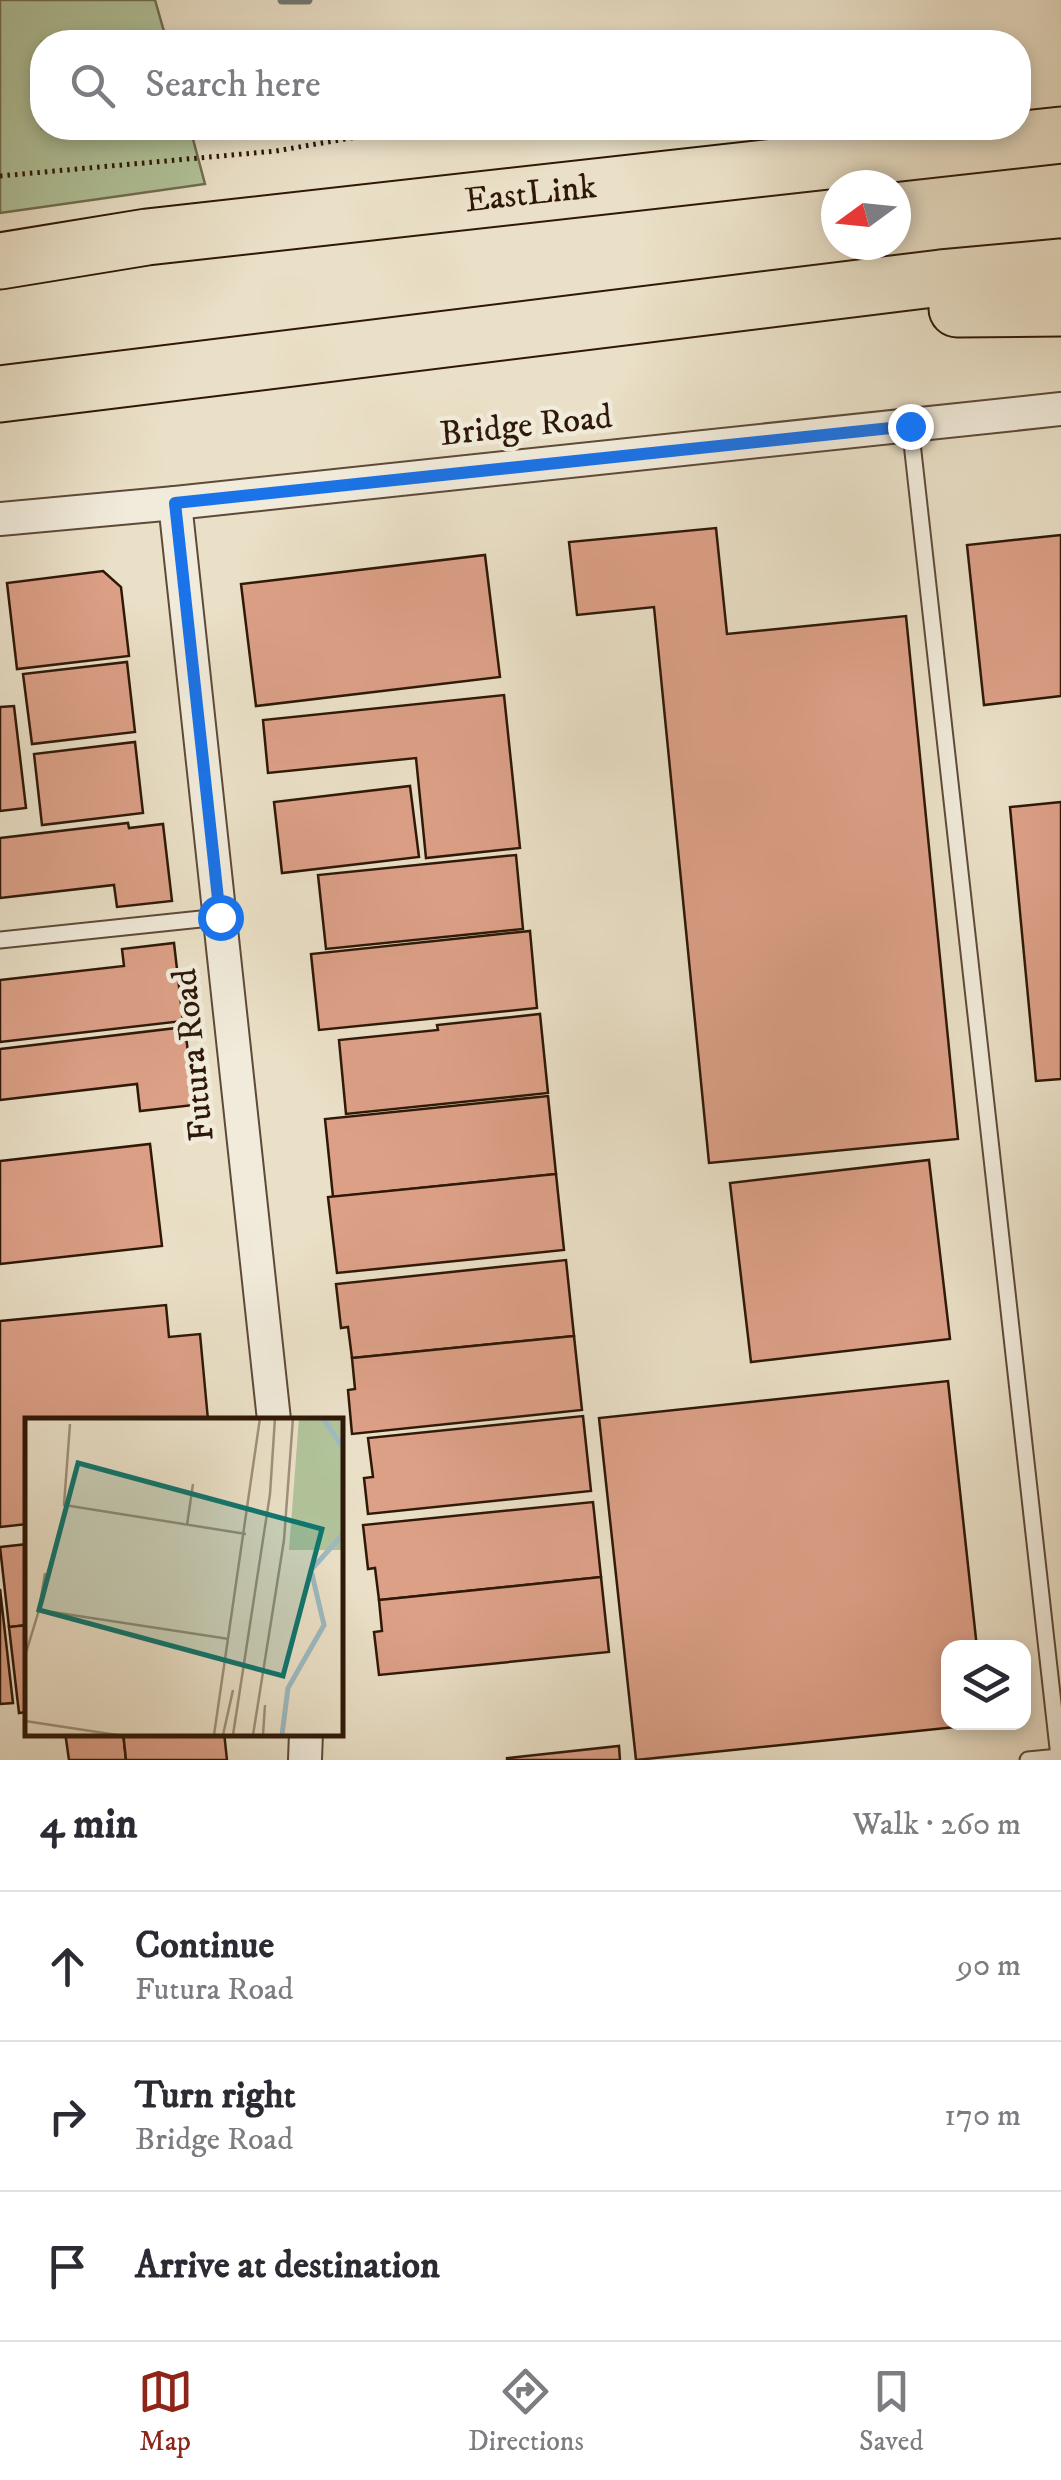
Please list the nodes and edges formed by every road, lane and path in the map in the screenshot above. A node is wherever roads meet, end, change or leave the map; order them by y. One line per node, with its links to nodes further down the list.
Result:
1 (1061, 111): 2 (highway)
2 (1031, 119)
3 (1061, 135): 4 (highway, EastLink)
4 (1031, 138)
5 (339, 140): 9 (path)
6 (951, 140): 8 (highway)
7 (1018, 140): 8 (highway, EastLink)
8 (897, 154): 10 (highway, EastLink)
9 (0, 176)
10 (0, 262)
11 (1061, 268): 13 (highway)
12 (1061, 308): 13 (highway)
13 (674, 312): 14 (highway)
14 (0, 394)
15 (1061, 410): 16 (street, Bridge Road)
16 (910, 426): 17 (street, Bridge Road); 23 (lane)
17 (175, 503): 18 (street, Bridge Road); 19 (street, Futura Road)
18 (0, 519)
19 (220, 917): 20 (lane); 21 (street, Futura Road)
20 (0, 940)
21 (274, 1418)
22 (306, 1735): 24 (street)
23 (1060, 1757): 25 (lane)
24 (304, 1760)
25 (1028, 1760)

